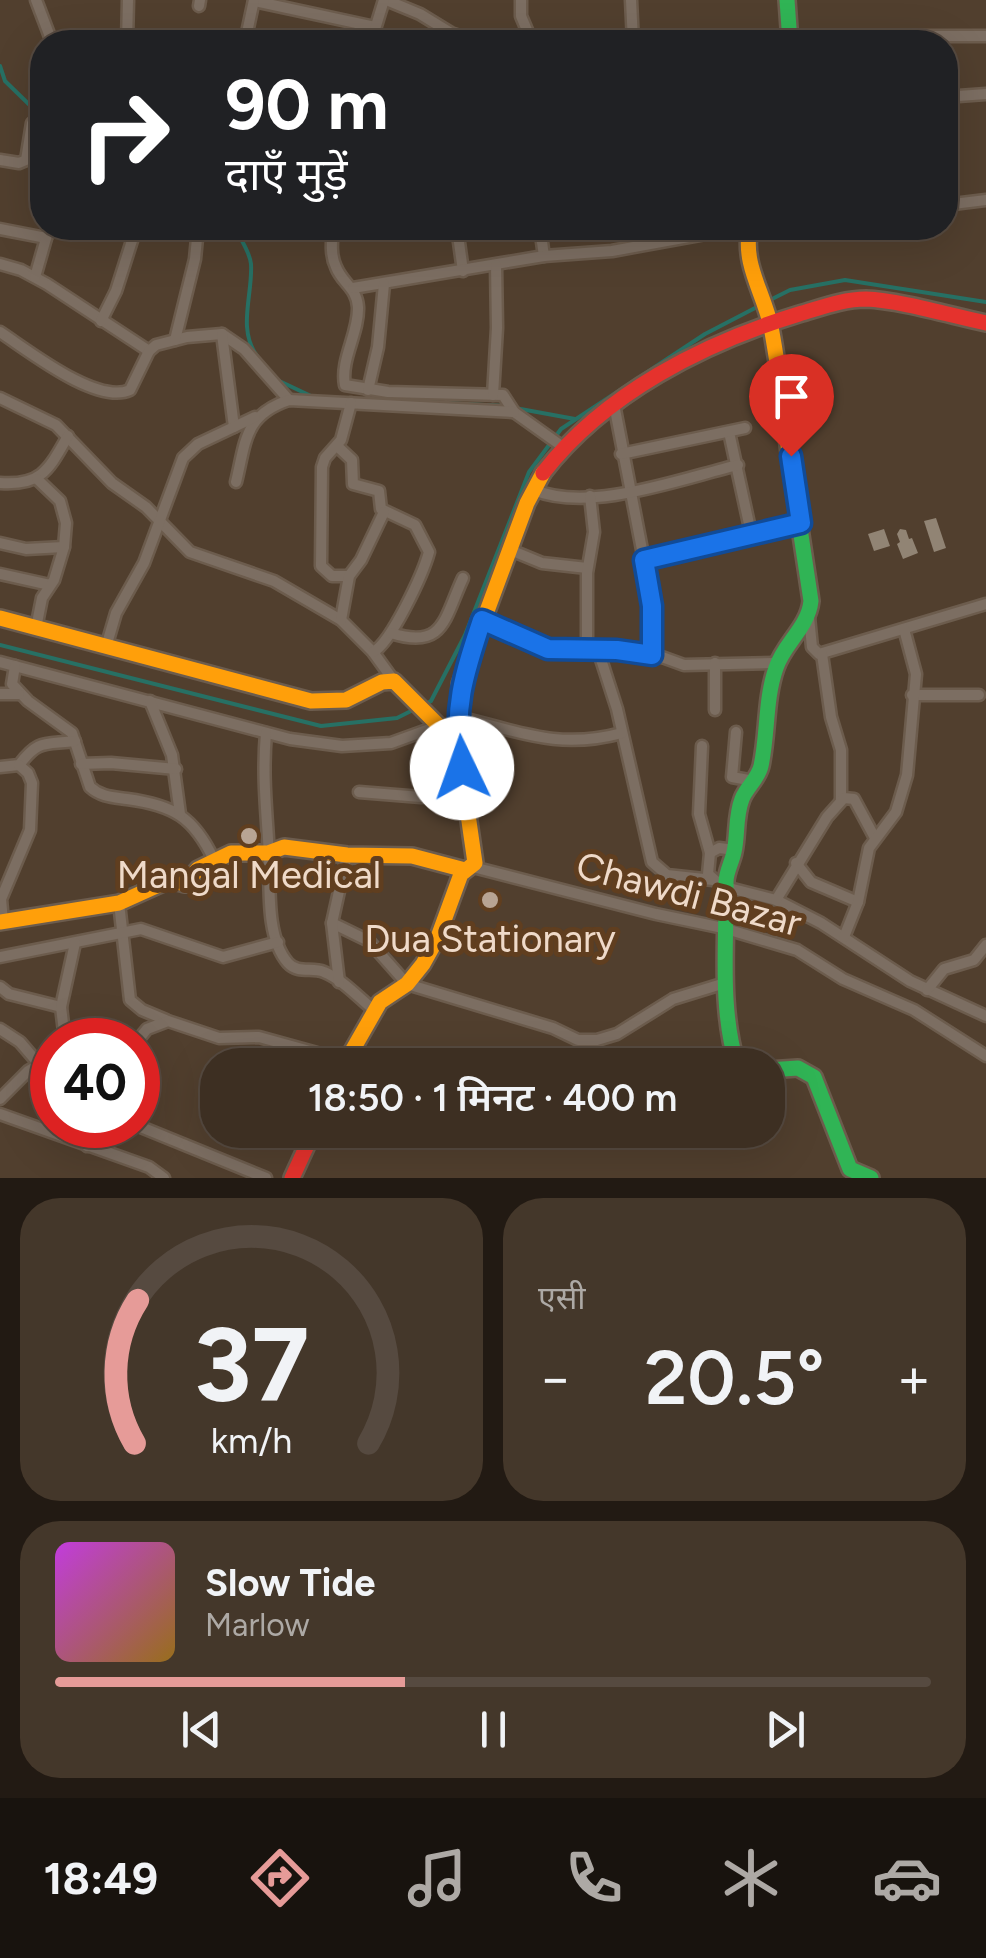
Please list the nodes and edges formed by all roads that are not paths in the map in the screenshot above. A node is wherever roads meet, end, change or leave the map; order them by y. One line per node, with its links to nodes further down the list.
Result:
1 (36, 0): 9 (street)
2 (128, 0): 10 (street)
3 (254, 0): 8 (street); 11 (street)
4 (385, 0): 8 (street); 13 (street)
5 (521, 0): 14 (street)
6 (632, 0): 15 (street)
7 (786, 0): 16 (street)
8 (375, 27): 12 (street)
9 (47, 30)
10 (127, 30)
11 (247, 30)
12 (374, 30)
13 (445, 30)
14 (526, 30)
15 (633, 30)
16 (789, 30)
17 (958, 36): 18 (street)
18 (986, 36)
19 (986, 94): 20 (street)
20 (958, 96)
21 (30, 135): 22 (street)
22 (0, 160)
23 (986, 200): 24 (street)
24 (958, 203)
25 (0, 229): 26 (street)
26 (30, 232)
27 (46, 240): 41 (street)
28 (132, 240): 45 (street)
29 (197, 240): 49 (street)
30 (334, 240): 43 (street)
31 (459, 240): 40 (street)
32 (542, 240): 37 (street)
33 (660, 240): 36 (street)
34 (672, 240): 36 (street)
35 (749, 240): 44 (street)
36 (661, 243): 37 (street)
37 (544, 256): 39 (street)
38 (0, 264): 41 (street)
39 (496, 265): 40 (street); 53 (street)
40 (463, 271): 42 (street)
41 (35, 277): 45 (street)
42 (384, 284): 43 (street); 51 (street)
43 (353, 288): 51 (street)
44 (767, 316): 46 (street); 57 (street); 77 (street)
45 (101, 321): 50 (street)
46 (986, 323)
47 (0, 332): 50 (street)
48 (222, 334): 49 (street); 55 (street); 61 (street)
49 (175, 340): 50 (street)
50 (150, 350)
51 (368, 390): 52 (street)
52 (388, 392): 53 (street); 58 (street)
53 (493, 395): 59 (street)
54 (0, 398): 64 (street)
55 (289, 400): 56 (street); 60 (street)
56 (351, 403): 58 (street); 66 (street)
57 (614, 404): 65 (street); 67 (street)
58 (390, 406): 59 (street)
59 (512, 408): 65 (street)
60 (256, 416): 61 (street); 70 (street)
61 (234, 427): 76 (street)
62 (745, 428): 63 (street)
63 (730, 432): 67 (street); 68 (street)
64 (68, 436): 69 (street); 76 (street)
65 (559, 444): 72 (street)
66 (338, 446): 75 (street); 85 (street)
67 (621, 454): 73 (street)
68 (738, 465): 73 (street); 78 (street)
69 (37, 479): 71 (street); 80 (street)
70 (236, 482)
71 (0, 483)
72 (534, 490): 74 (street); 81 (street)
73 (630, 492): 74 (street); 82 (street)
74 (590, 496): 83 (street)
75 (384, 512): 85 (street); 95 (street)
76 (158, 518): 91 (street); 96 (street)
77 (801, 523): 78 (street); 89 (street)
78 (752, 534): 82 (street)
79 (0, 543): 80 (street)
80 (64, 547): 87 (street)
81 (508, 549): 83 (street); 92 (street)
82 (644, 560): 100 (street)
83 (587, 568): 97 (street)
84 (0, 574): 87 (street)
85 (349, 576): 91 (street)
86 (463, 578): 95 (street)
87 (50, 585): 93 (street)
88 (986, 604): 94 (street)
89 (809, 617): 99 (street); 103 (street)
90 (0, 618): 93 (street)
91 (341, 620): 98 (street)
92 (482, 620): 97 (street); 112 (street)
93 (36, 628): 96 (street)
94 (904, 629): 99 (street); 108 (street)
95 (391, 632): 98 (street)
96 (106, 646): 105 (street)
97 (592, 650): 100 (street); 116 (street)
98 (373, 652): 105 (street)
99 (822, 654): 127 (street)
100 (652, 655): 102 (street)
101 (0, 662): 104 (street)
102 (715, 664): 103 (street); 111 (street)
103 (777, 664): 124 (street)
104 (15, 666): 107 (street); 110 (street)
105 (394, 681): 113 (street)
106 (0, 694): 107 (street)
107 (20, 694): 117 (street)
108 (912, 694): 109 (street); 129 (street)
109 (979, 695)
110 (150, 701): 115 (street); 123 (street)
111 (715, 710)
112 (459, 717): 116 (street); 118 (street)
113 (433, 723): 115 (street); 118 (street)
114 (736, 732): 124 (street)
115 (266, 733): 132 (street)
116 (622, 734): 137 (street)
117 (75, 741): 120 (street); 121 (street)
118 (458, 746): 125 (street)
119 (702, 746): 131 (street)
120 (19, 764): 122 (street); 141 (street)
121 (81, 764): 123 (street); 128 (street)
122 (0, 766)
123 (176, 769): 128 (street)
124 (754, 781): 130 (street)
125 (465, 790): 126 (street); 136 (street)
126 (358, 792)
127 (841, 800): 129 (street); 135 (street)
128 (180, 814): 134 (street)
129 (875, 838): 139 (street)
130 (735, 850): 131 (street); 137 (street)
131 (710, 853): 137 (street)
132 (268, 854): 133 (street); 134 (street); 146 (street)
133 (348, 855): 136 (street); 142 (street)
134 (214, 860): 140 (street)
135 (796, 863): 138 (street); 139 (street)
136 (468, 869): 143 (street, Chawdi Bazar); 152 (street)
137 (723, 883): 138 (street); 143 (street)
138 (776, 900): 145 (street)
139 (858, 902): 145 (street)
140 (119, 903): 141 (street); 144 (street)
141 (1, 922)
142 (332, 923): 150 (street); 152 (street)
143 (724, 928): 151 (street); 166 (street, Chawdi Bazar)
144 (120, 932): 146 (street); 147 (street); 159 (street)
145 (844, 936): 154 (street)
146 (278, 942): 150 (street)
147 (75, 943): 149 (street); 155 (street)
148 (986, 945): 154 (street)
149 (0, 958)
150 (339, 982): 156 (street)
151 (724, 982): 152 (street); 164 (street)
152 (407, 984): 156 (street)
153 (0, 986): 155 (street)
154 (928, 990): 157 (street)
155 (61, 1006): 158 (street)
156 (374, 1010): 163 (street)
157 (986, 1016)
158 (62, 1018)
159 (168, 1021): 160 (street); 162 (street)
160 (160, 1024)
161 (0, 1029): 165 (street)
162 (295, 1048)
163 (354, 1048)
164 (731, 1048)
165 (30, 1054)
166 (986, 1056)
167 (785, 1067): 178 (street)
168 (30, 1071): 169 (street)
169 (0, 1099)
170 (0, 1114): 171 (street)
171 (30, 1125)
172 (160, 1135): 176 (street)
173 (92, 1148): 175 (street)
174 (306, 1148): 177 (street)
175 (164, 1178)
176 (266, 1178)
177 (292, 1178)
178 (872, 1178)

